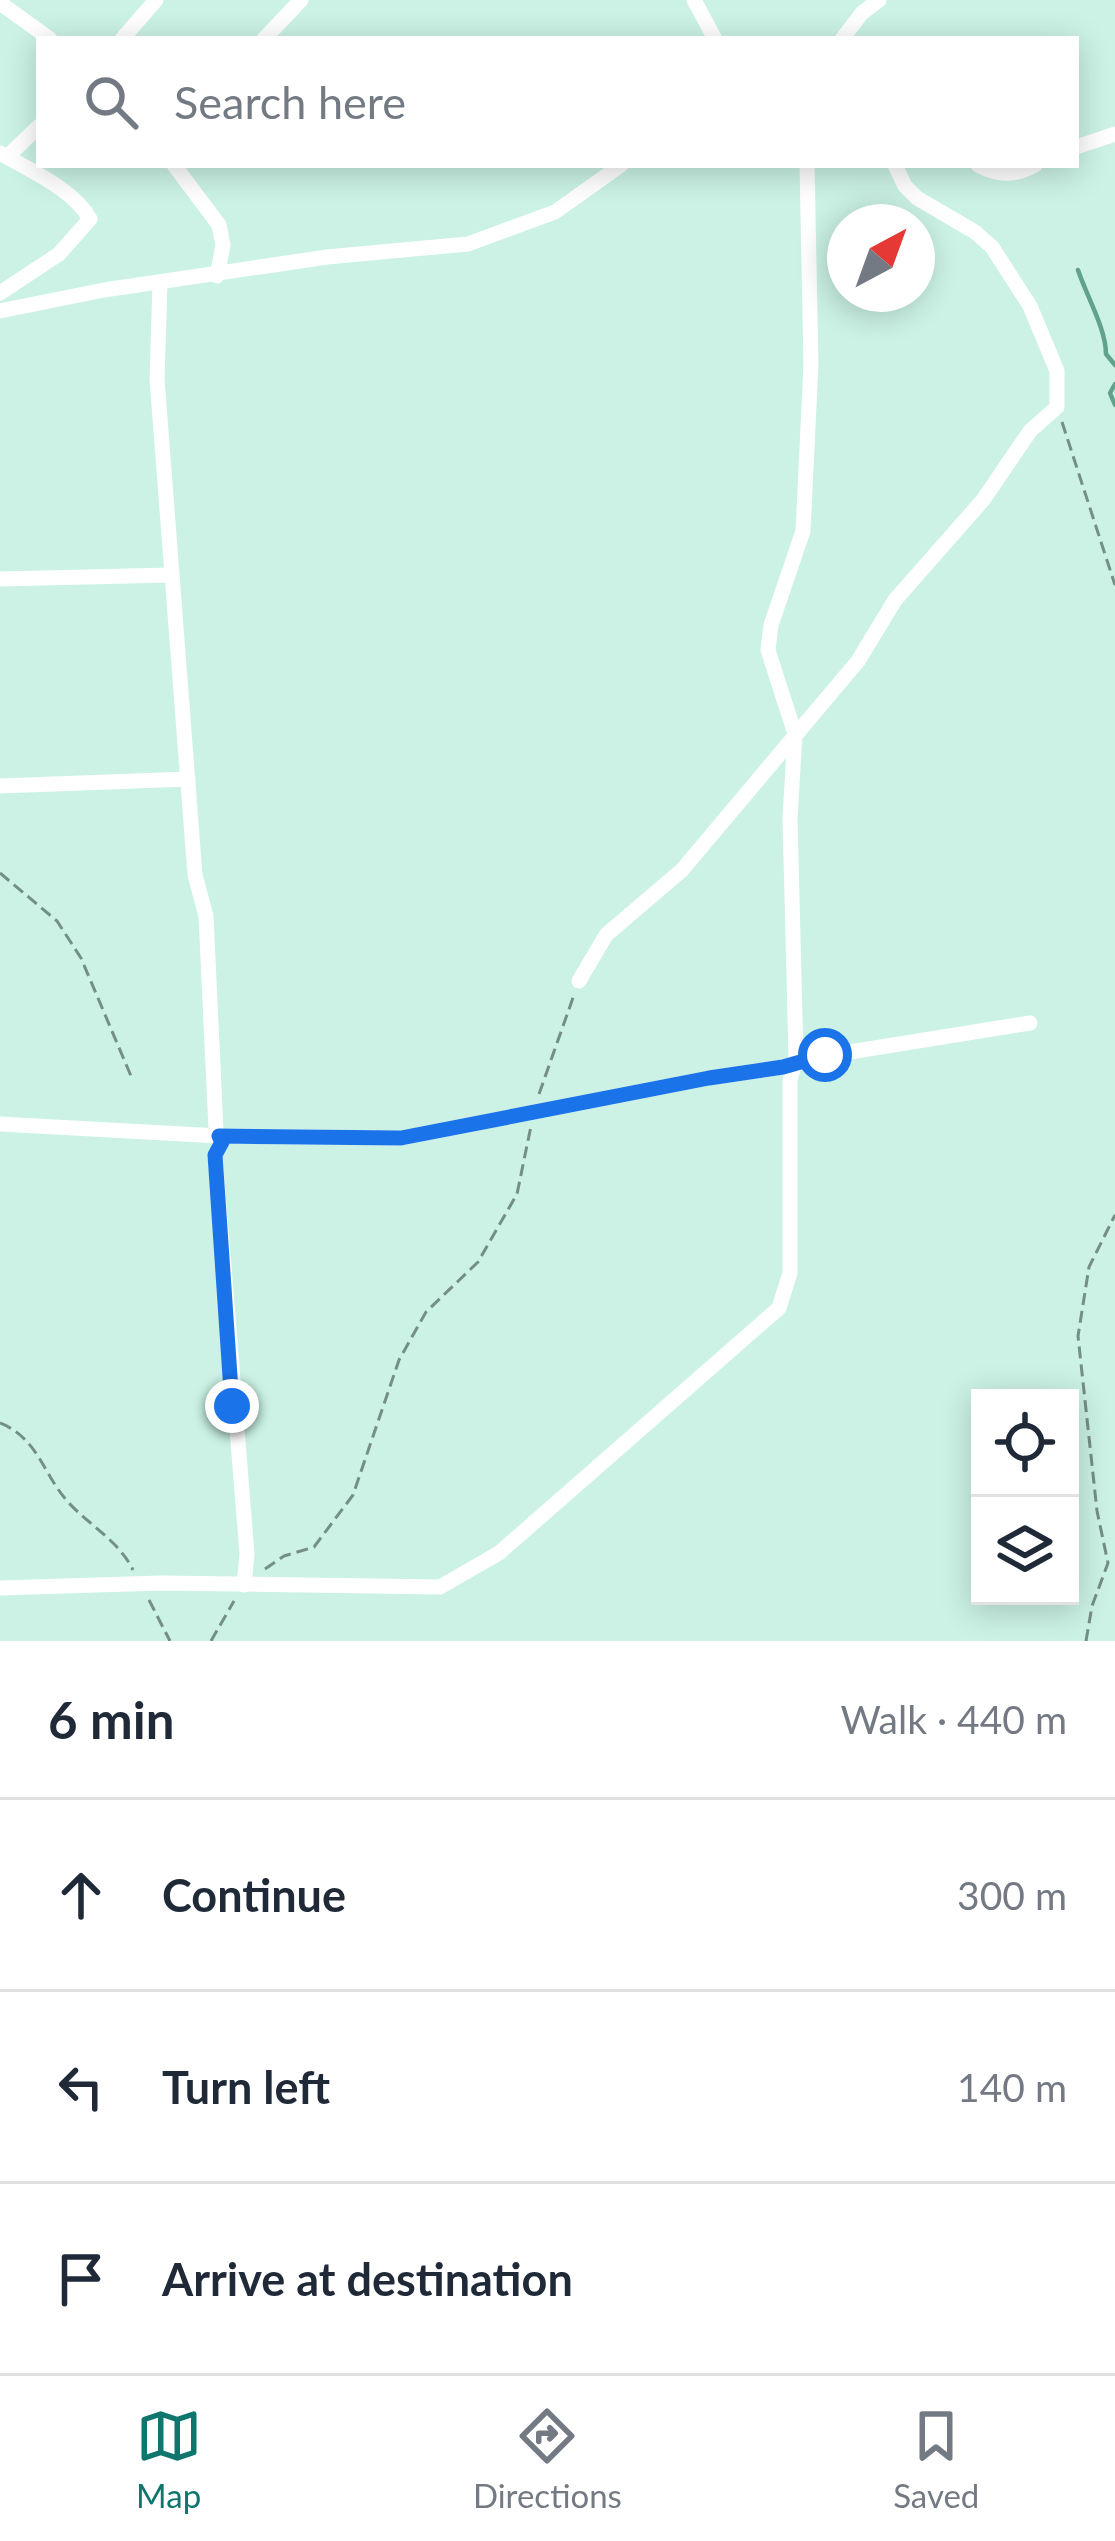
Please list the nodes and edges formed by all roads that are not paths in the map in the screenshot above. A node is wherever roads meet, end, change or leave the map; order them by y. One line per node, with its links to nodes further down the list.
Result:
1 (156, 0): 7 (street)
2 (301, 0): 8 (street)
3 (694, 0): 9 (street)
4 (879, 0): 10 (street)
5 (0, 3): 6 (street)
6 (46, 36)
7 (125, 36)
8 (267, 36)
9 (714, 36)
10 (844, 36)
11 (36, 128): 14 (street)
12 (1115, 134): 13 (street)
13 (1079, 146)
14 (4, 155): 23 (street)
15 (176, 168): 21 (street)
16 (617, 168): 21 (street)
17 (807, 168): 27 (street)
18 (896, 168): 27 (street)
19 (984, 168): 20 (street)
20 (1027, 168)
21 (217, 276): 22 (street)
22 (160, 283): 24 (street); 25 (street)
23 (0, 293)
24 (0, 311)
25 (171, 575): 26 (street); 28 (street)
26 (0, 580)
27 (795, 734): 30 (street); 32 (street)
28 (188, 779): 29 (street); 34 (street)
29 (0, 786)
30 (579, 981)
31 (1030, 1023): 32 (street)
32 (795, 1063): 34 (street); 35 (street)
33 (0, 1124): 34 (street)
34 (219, 1136): 35 (street)
35 (244, 1585): 36 (street)
36 (0, 1588)

